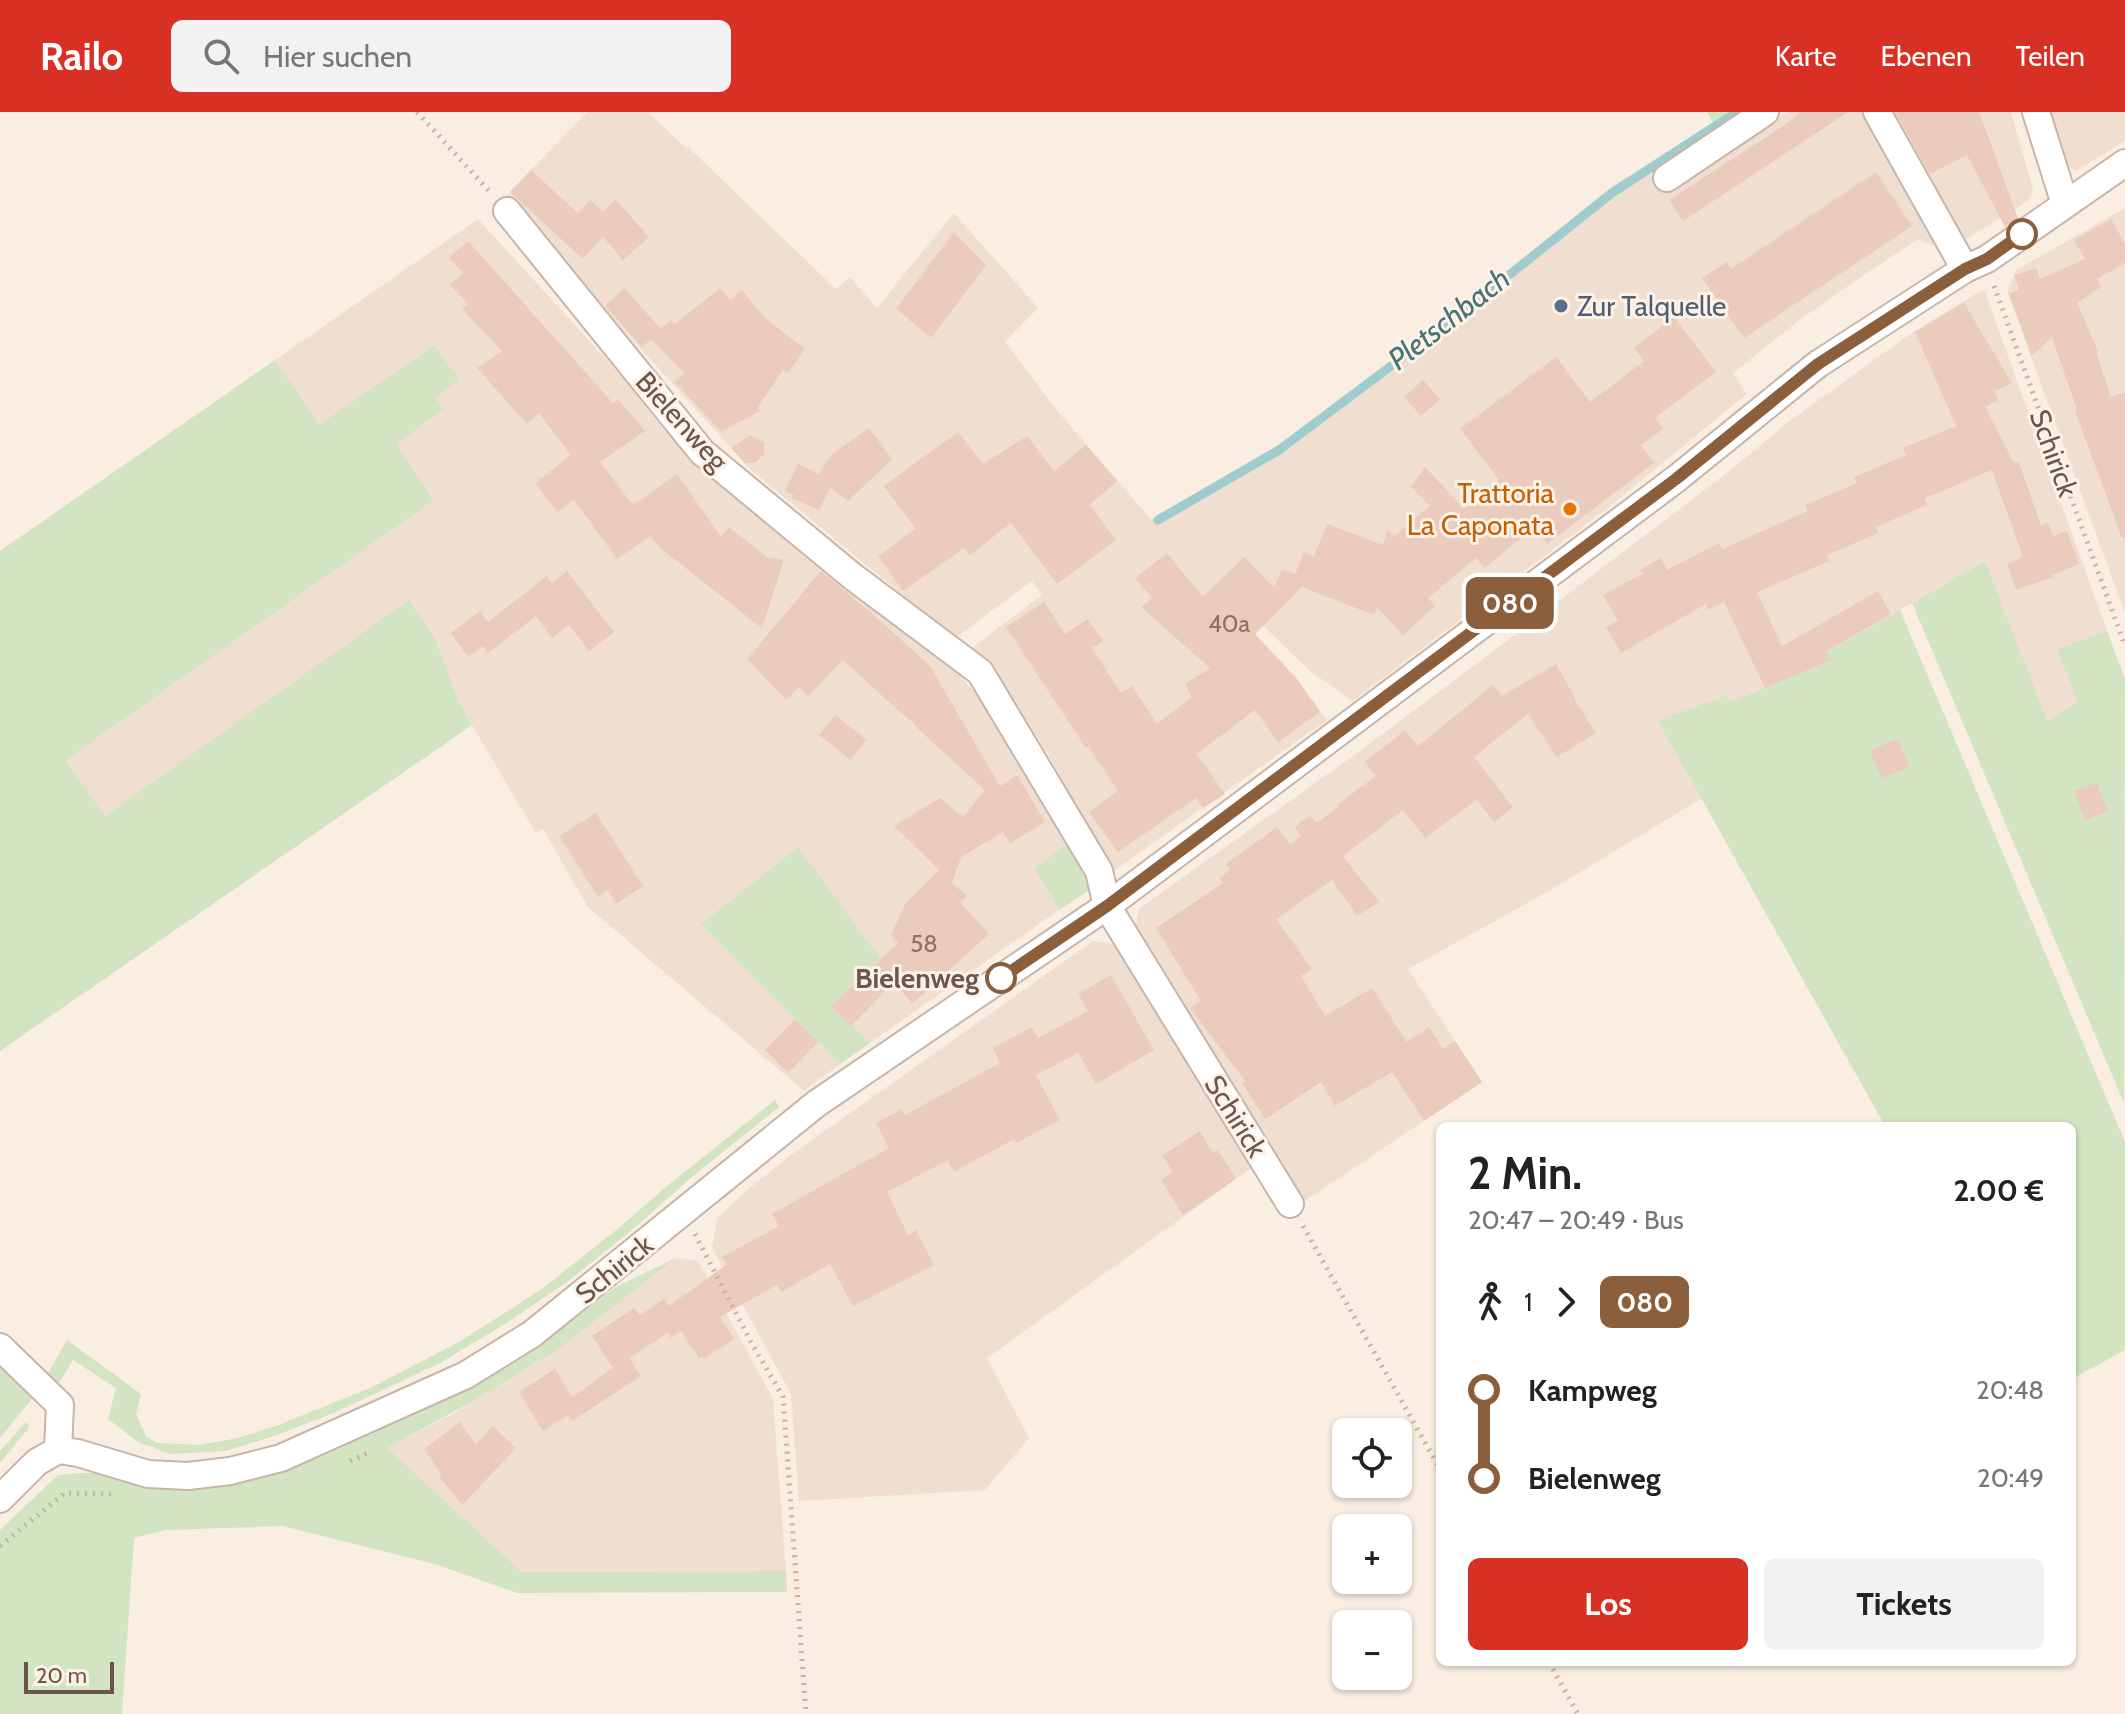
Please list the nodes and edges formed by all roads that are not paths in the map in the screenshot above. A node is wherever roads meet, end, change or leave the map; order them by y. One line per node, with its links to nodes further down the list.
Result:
1 (1765, 112): 5 (street)
2 (1877, 112): 8 (street)
3 (2036, 112): 6 (street)
4 (2125, 163): 6 (street, Schirick)
5 (1667, 178)
6 (2065, 204): 8 (street, Schirick)
7 (507, 211): 9 (street, Bielenweg)
8 (1976, 264): 9 (street, Schirick)
9 (1107, 906): 10 (street, Schirick); 12 (street, Schirick)
10 (1290, 1204)
11 (0, 1347): 12 (street)
12 (58, 1450): 13 (street)
13 (0, 1499)

